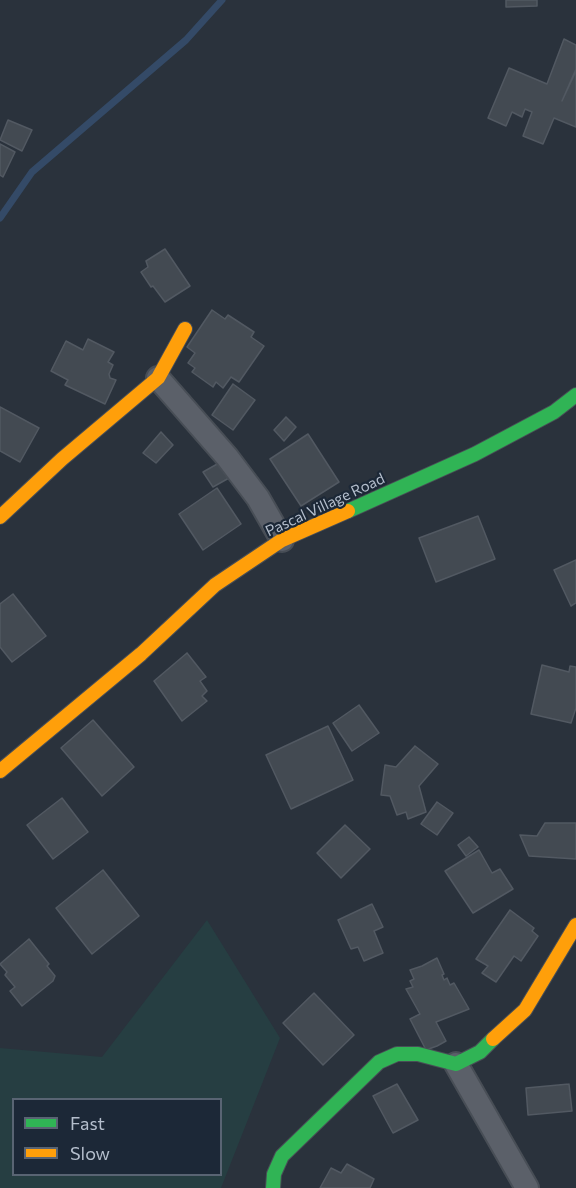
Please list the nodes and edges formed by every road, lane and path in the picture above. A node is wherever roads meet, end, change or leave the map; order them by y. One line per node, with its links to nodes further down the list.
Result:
1 (185, 329): 2 (street)
2 (158, 378): 4 (street); 5 (street)
3 (576, 394): 5 (street, Pascal Village Road)
4 (0, 517)
5 (282, 540): 6 (street, Pascal Village Road)
6 (0, 771)
7 (576, 925): 8 (street)
8 (456, 1064): 9 (street); 10 (street)
9 (273, 1188)
10 (527, 1188)

